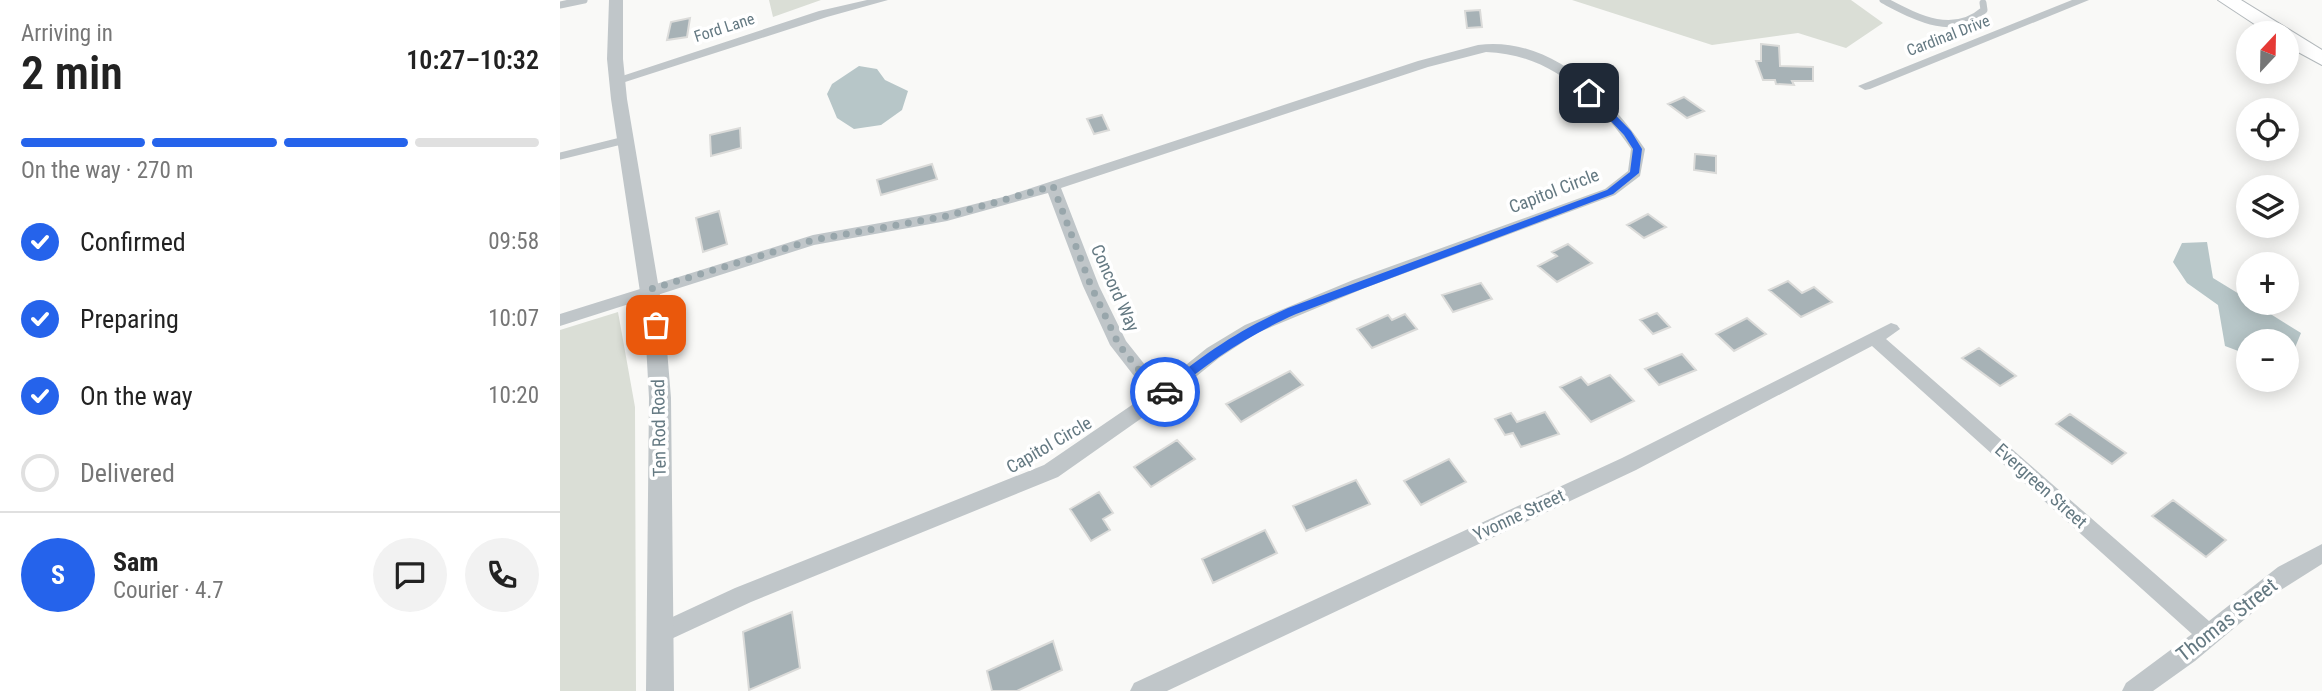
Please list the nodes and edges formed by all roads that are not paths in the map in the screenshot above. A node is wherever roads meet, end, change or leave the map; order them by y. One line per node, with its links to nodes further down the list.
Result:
1 (584, 0): 9 (lane)
2 (616, 0): 13 (street, Ten Rod Road)
3 (882, 0): 13 (street, Ford Lane)
4 (1883, 0): 8 (lane)
5 (1991, 0): 8 (lane)
6 (2083, 0): 14 (street, Cardinal Drive)
7 (2231, 0): 10 (highway)
8 (1981, 1)
9 (560, 5)
10 (2263, 21)
11 (2300, 45): 12 (highway)
12 (2322, 59)
13 (617, 80): 15 (street, Ten Rod Road)
14 (1865, 86)
15 (625, 140): 16 (lane); 18 (street, Ten Rod Road)
16 (560, 156)
17 (1053, 186): 18 (street, Capitol Circle); 21 (street, Concord Way); 21 (street, Capitol Circle)
18 (651, 289): 19 (street, Capitol Circle); 23 (street, Ten Rod Road)
19 (560, 320)
20 (1882, 333): 24 (street, Evergreen Street); 26 (street, Yvonne Street)
21 (1160, 396): 23 (street, Capitol Circle)
22 (2322, 553): 24 (street, Thomas Street)
23 (661, 633): 25 (street, Ten Rod Road)
24 (2208, 634): 27 (street, Thomas Street)
25 (660, 691)
26 (1142, 691)
27 (2134, 691)

